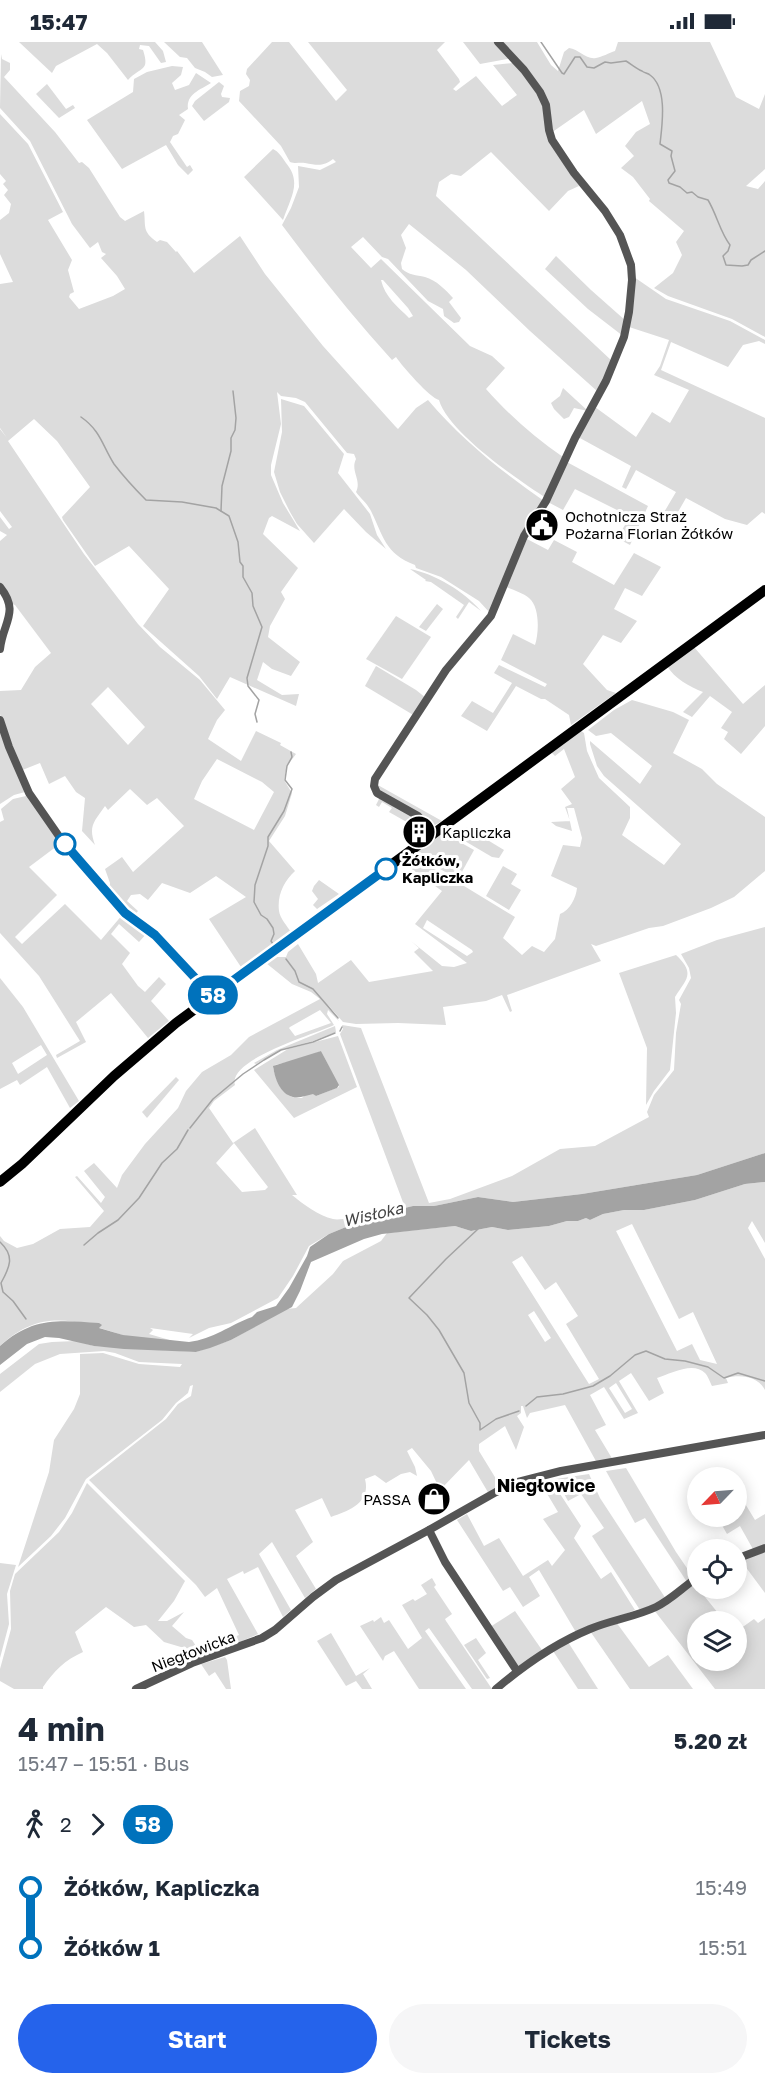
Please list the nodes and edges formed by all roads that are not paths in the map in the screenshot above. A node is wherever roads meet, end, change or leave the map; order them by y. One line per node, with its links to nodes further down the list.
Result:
1 (498, 42): 6 (street)
2 (0, 587): 4 (street)
3 (765, 590): 6 (main road)
4 (0, 649)
5 (0, 720): 7 (street)
6 (434, 834): 7 (main road)
7 (212, 996): 8 (main road)
8 (0, 1182)
9 (765, 1435): 10 (street, Niegłowicka)
10 (429, 1530): 14 (street); 15 (street, Niegłowicka)
11 (765, 1548): 12 (street)
12 (747, 1555)
13 (687, 1585): 14 (street)
14 (517, 1671): 16 (street)
15 (136, 1689)
16 (496, 1689)

